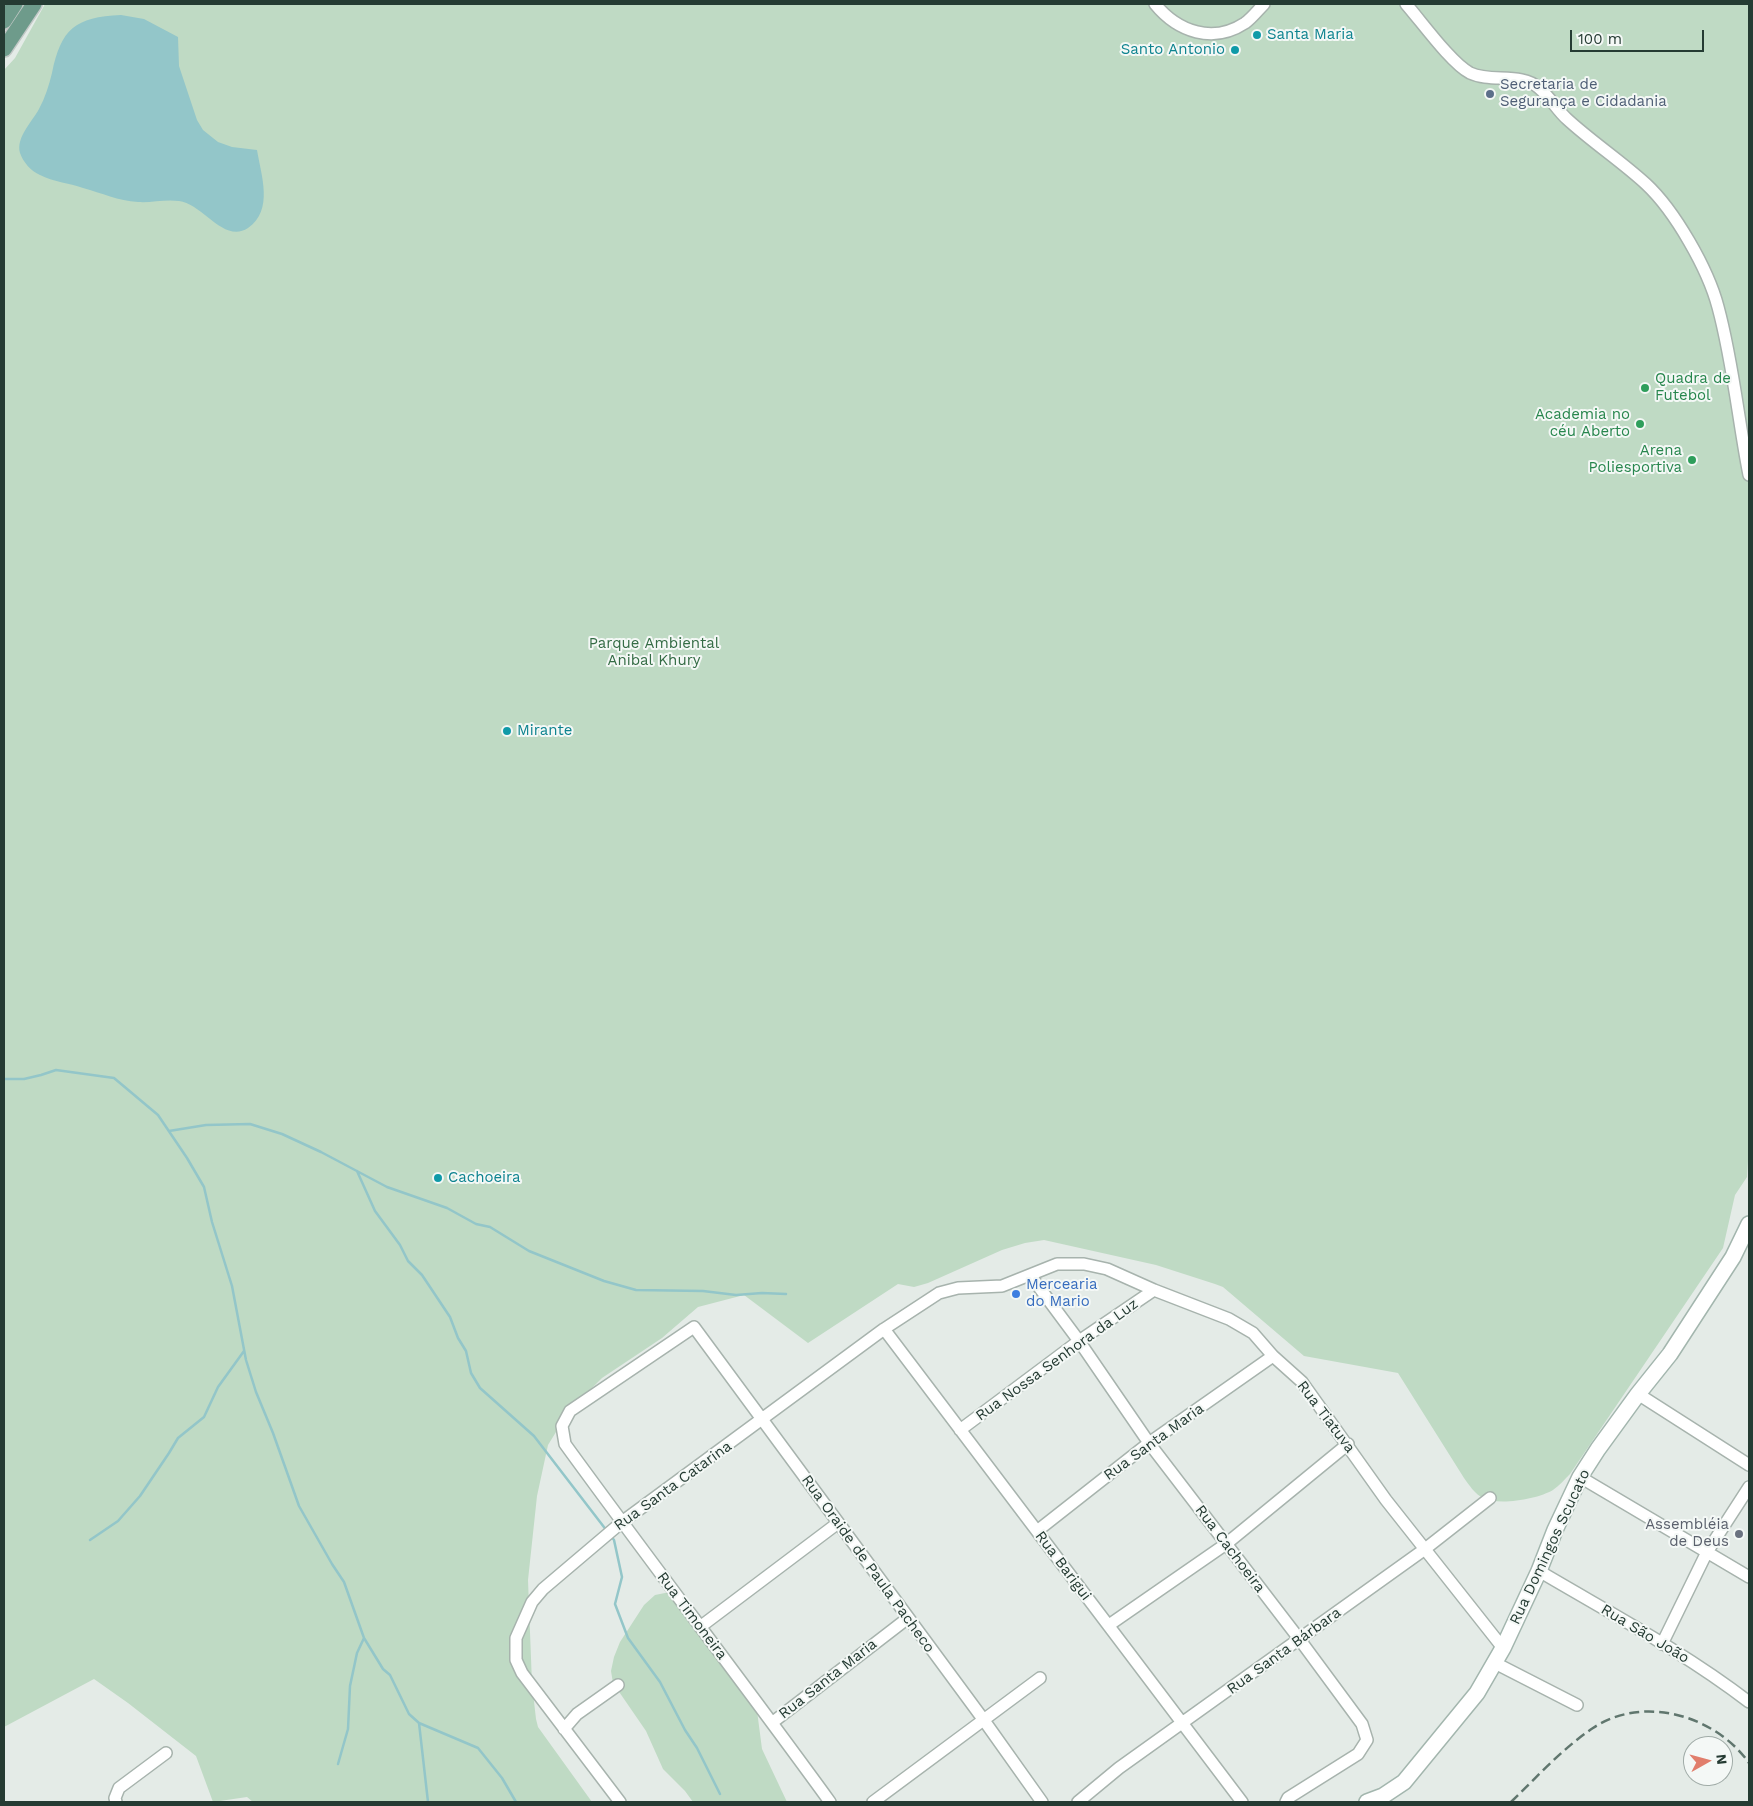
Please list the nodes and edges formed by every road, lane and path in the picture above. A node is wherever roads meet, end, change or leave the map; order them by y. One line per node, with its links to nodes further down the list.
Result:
1 (15, 4): 6 (main road)
2 (34, 4): 7 (main road)
3 (1155, 4): 4 (street)
4 (1264, 4)
5 (1406, 4): 8 (street)
6 (4, 21)
7 (4, 49)
8 (1749, 475)
9 (1749, 1224): 15 (main road, Rua Domingos Scucato)
10 (1030, 1275): 11 (street, Rua Tiatuva); 12 (street, Rua Santa Catarina); 13 (street, Rua Cachoeira)
11 (1154, 1290): 13 (street, Rua Nossa Senhora da Luz); 14 (street, Rua Tiatuva)
12 (884, 1329): 16 (street, Rua Santa Catarina); 18 (street, Rua Barigui)
13 (1079, 1341): 18 (street, Rua Nossa Senhora da Luz); 19 (street, Rua Cachoeira)
14 (1274, 1356): 19 (street, Rua Santa Maria); 20 (street, Rua Tiatuva)
15 (1638, 1394): 21 (street); 22 (main road, Rua Domingos Scucato)
16 (762, 1420): 17 (street, Rua Oraide de Paula Pacheco); 25 (street, Rua Santa Catarina); 26 (street, Rua Oraide de Paula Pacheco)
17 (562, 1426): 25 (street, Rua Timoneira)
18 (960, 1430): 27 (street, Rua Barigui)
19 (1149, 1442): 27 (street, Rua Santa Maria); 28 (street, Rua Cachoeira)
20 (1348, 1444): 28 (street); 29 (street, Rua Tiatuva)
21 (1749, 1465)
22 (1580, 1477): 30 (street); 31 (main road, Rua Domingos Scucato)
23 (1749, 1487): 30 (street)
24 (1490, 1498): 29 (street, Rua Santa Bárbara)
25 (622, 1522): 35 (street, Rua Timoneira); 47 (street, Rua Santa Catarina)
26 (838, 1523): 33 (street, Rua Oraide de Paula Pacheco); 35 (street)
27 (1037, 1531): 34 (street, Rua Barigui)
28 (1226, 1544): 34 (street); 36 (street, Rua Cachoeira)
29 (1425, 1550): 36 (street, Rua Santa Bárbara); 38 (street, Rua Tiatuva)
30 (1707, 1552): 32 (street); 37 (street)
31 (1539, 1571): 37 (street, Rua São João); 38 (main road, Rua Domingos Scucato)
32 (1749, 1577)
33 (908, 1618): 44 (street, Rua Oraide de Paula Pacheco); 45 (street, Rua Santa Maria)
34 (1108, 1625): 46 (street, Rua Barigui)
35 (700, 1627): 45 (street, Rua Timoneira)
36 (1300, 1640): 46 (street, Rua Santa Bárbara); 56 (street, Rua Cachoeira)
37 (1662, 1644): 42 (street, Rua São João)
38 (1503, 1648): 39 (main road, Rua Domingos Scucato)
39 (1495, 1663): 43 (street); 57 (main road, Rua Domingos Scucato)
40 (1040, 1678): 44 (street)
41 (618, 1685): 47 (street)
42 (1749, 1702)
43 (1577, 1705)
44 (983, 1719): 52 (street); 53 (street, Rua Oraide de Paula Pacheco)
45 (772, 1722): 51 (street, Rua Timoneira)
46 (1183, 1724): 54 (street, Rua Santa Bárbara); 55 (street, Rua Barigui)
47 (564, 1729): 50 (street, Rua Santa Catarina)
48 (166, 1752): 49 (street)
49 (116, 1802)
50 (620, 1802)
51 (830, 1802)
52 (873, 1802)
53 (1042, 1802)
54 (1078, 1802)
55 (1242, 1802)
56 (1286, 1802)
57 (1368, 1802)

